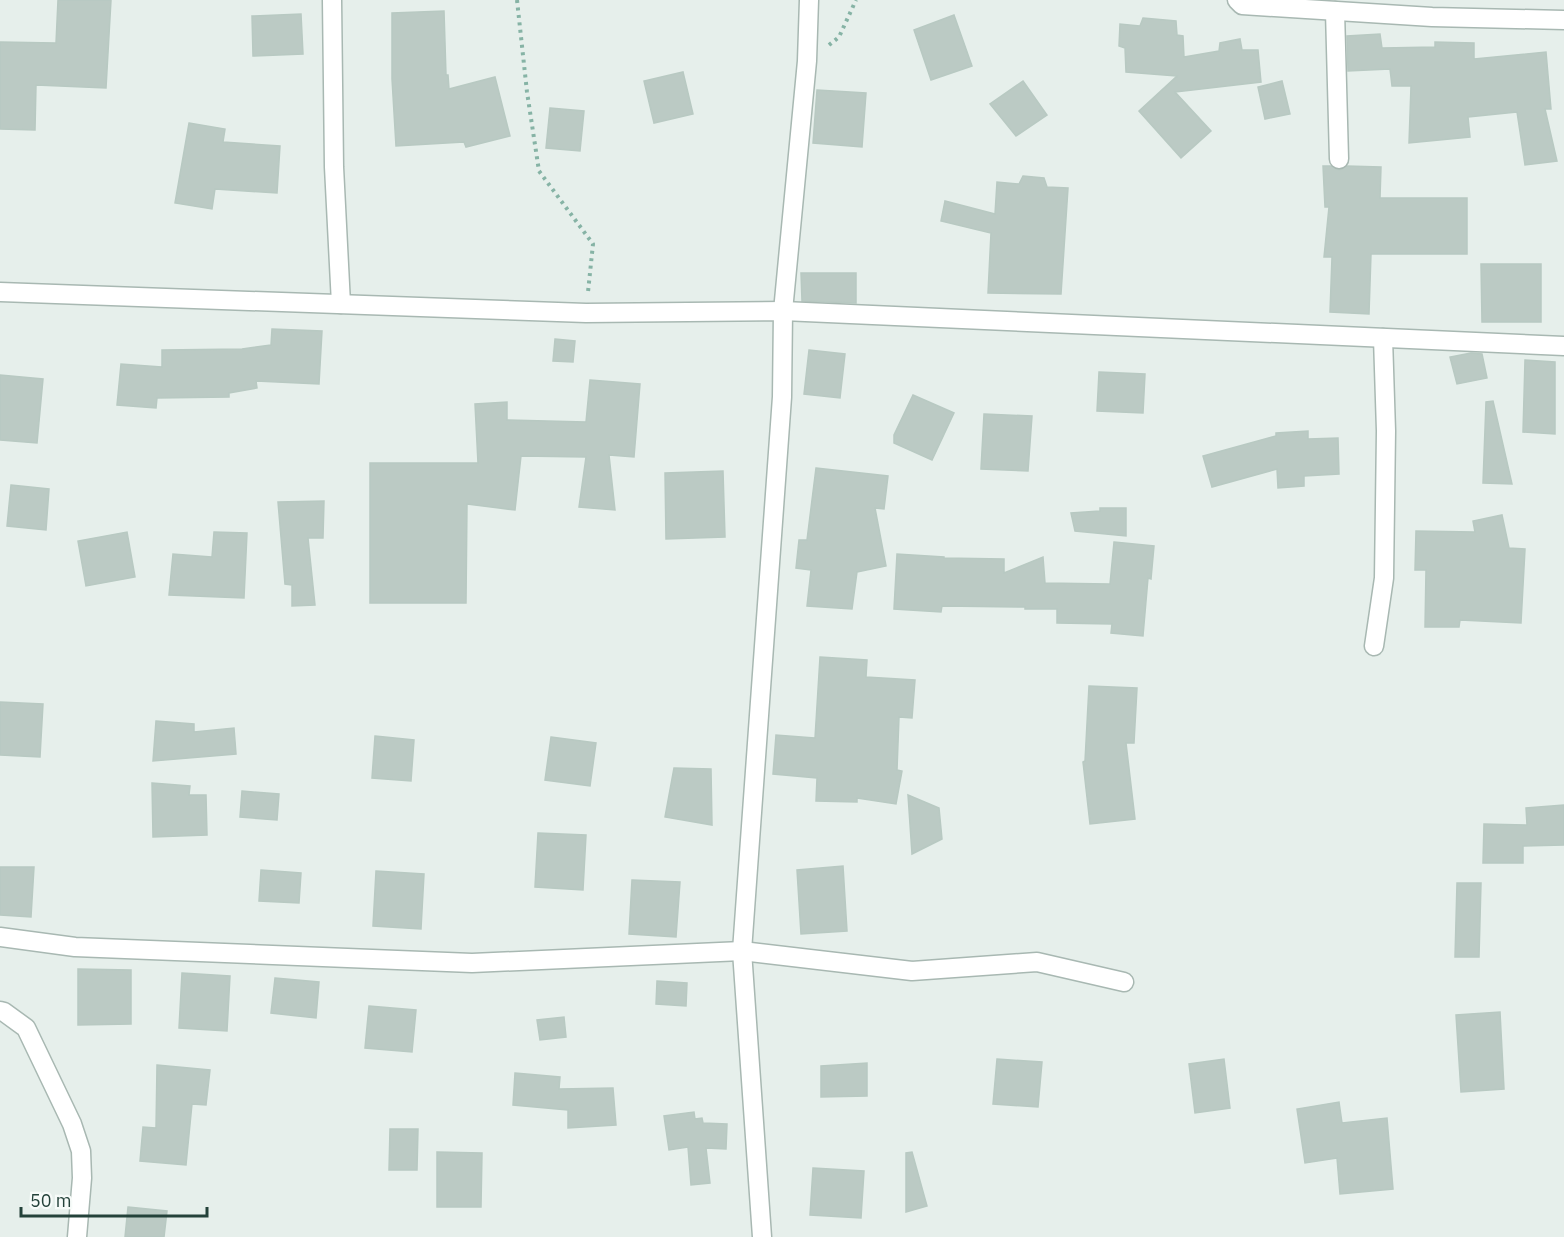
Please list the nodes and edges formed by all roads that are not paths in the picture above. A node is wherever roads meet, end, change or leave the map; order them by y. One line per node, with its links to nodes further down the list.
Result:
1 (332, 0): 8 (street)
2 (809, 0): 9 (street)
3 (1237, 0): 4 (street)
4 (1335, 11): 5 (street); 6 (street)
5 (1564, 20)
6 (1340, 159)
7 (0, 292): 8 (street)
8 (341, 304): 9 (street)
9 (783, 311): 10 (street); 14 (street)
10 (1383, 338): 11 (street); 12 (street)
11 (1564, 346)
12 (1374, 646)
13 (0, 937): 14 (street)
14 (742, 951): 15 (street); 18 (street)
15 (1125, 982)
16 (0, 1011): 17 (street)
17 (77, 1237)
18 (762, 1237)

